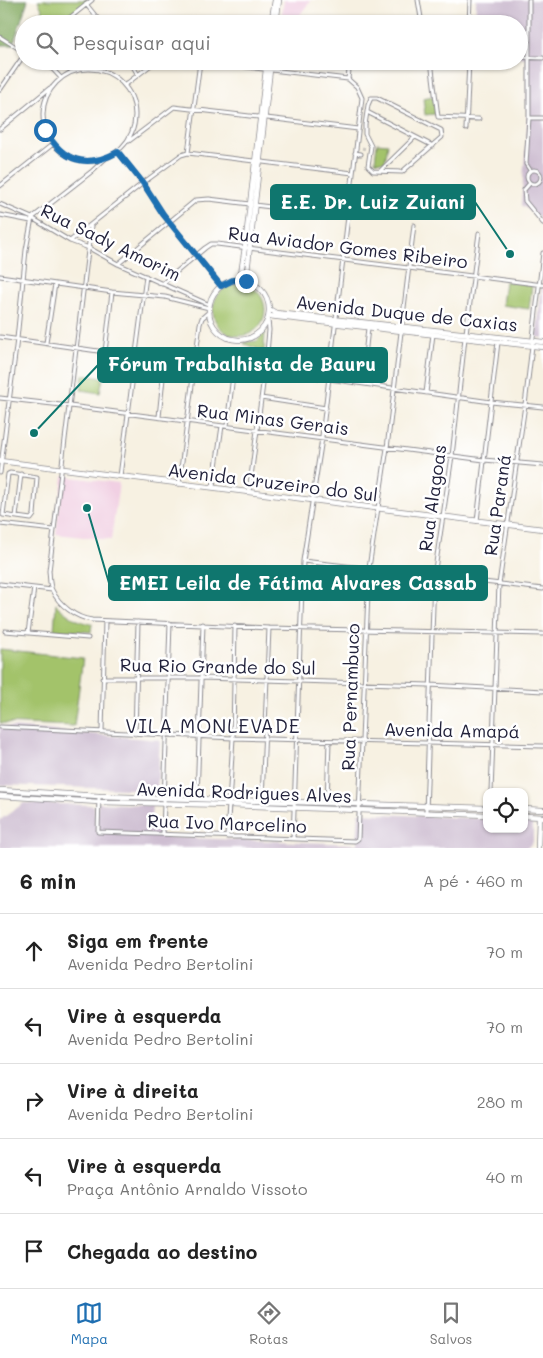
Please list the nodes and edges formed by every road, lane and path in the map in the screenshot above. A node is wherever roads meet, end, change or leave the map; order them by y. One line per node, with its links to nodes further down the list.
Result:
1 (92, 0): 7 (street)
2 (275, 0): 10 (main road)
3 (279, 0): 11 (main road)
4 (418, 0): 12 (street)
5 (470, 0): 13 (street)
6 (529, 0): 16 (street)
7 (86, 4): 8 (street); 9 (street)
8 (73, 15)
9 (95, 15)
10 (272, 15)
11 (277, 15)
12 (420, 15)
13 (470, 15)
14 (0, 37): 15 (street)
15 (15, 47)
16 (528, 58): 17 (street); 41 (street)
17 (543, 58)
18 (15, 67): 36 (street)
19 (53, 70): 32 (street)
20 (74, 70): 30 (street)
21 (78, 70): 30 (street)
22 (98, 70): 34 (street)
23 (135, 70): 31 (street)
24 (144, 70): 31 (street)
25 (199, 70): 37 (street)
26 (268, 70): 33 (street); 39 (main road)
27 (349, 70): 33 (street)
28 (432, 70): 40 (street)
29 (469, 70): 40 (street)
30 (71, 72): 32 (street)
31 (138, 75): 34 (street)
32 (61, 78): 35 (street)
33 (348, 79): 45 (street)
34 (125, 85): 48 (street)
35 (52, 87): 44 (street); 49 (street)
36 (0, 90)
37 (194, 109): 39 (street); 48 (street); 54 (street)
38 (367, 112): 47 (street); 50 (street); 52 (street)
39 (263, 117): 45 (street); 58 (main road)
40 (467, 118): 43 (street); 46 (street)
41 (528, 118): 42 (street); 59 (street)
42 (543, 118)
43 (479, 119)
44 (0, 129)
45 (358, 129): 51 (street)
46 (466, 129)
47 (415, 137): 50 (street); 60 (street)
48 (128, 141): 53 (street)
49 (53, 144): 57 (street); 65 (street)
50 (433, 146): 60 (street)
51 (356, 147): 52 (street); 55 (street)
52 (366, 149): 56 (street)
53 (118, 152): 57 (street); 63 (street)
54 (188, 153): 58 (street); 63 (street)
55 (355, 153): 56 (street); 61 (street)
56 (366, 154): 60 (street)
57 (106, 159): 70 (street)
58 (257, 161): 61 (street); 67 (main road)
59 (530, 170): 62 (street); 64 (street)
60 (380, 172)
61 (353, 173): 69 (street)
62 (542, 177): 64 (street)
63 (143, 183): 71 (street); 74 (street)
64 (530, 183): 72 (street)
65 (0, 186)
66 (0, 204): 70 (street, Rua Sady Amorim)
67 (252, 205): 69 (street); 71 (street); 78 (main road)
68 (0, 215): 70 (street)
69 (347, 216): 81 (street)
70 (31, 219): 76 (street, Rua Sady Amorim); 87 (street)
71 (169, 222): 80 (street); 82 (street)
72 (543, 222)
73 (414, 225): 83 (street, Rua Pernambuco)
74 (91, 226): 76 (street); 77 (street)
75 (479, 232): 86 (street, Rua Alagoas)
76 (70, 241): 77 (street, Rua Sady Amorim)
77 (89, 248): 82 (street, Rua Sady Amorim); 93 (street)
78 (247, 248): 80 (street, Rua Aviador Gomes Ribeiro); 81 (street, Rua Aviador Gomes Ribeiro); 88 (main road)
79 (543, 253): 91 (street, Rua Paraná)
80 (196, 256): 90 (street, Rua Aviador Gomes Ribeiro); 92 (street)
81 (342, 260): 83 (street, Rua Aviador Gomes Ribeiro); 99 (street)
82 (118, 264): 85 (street, Rua Sady Amorim)
83 (409, 268): 86 (street, Rua Aviador Gomes Ribeiro); 101 (street, Rua Pernambuco)
84 (0, 276): 87 (street)
85 (146, 276): 90 (street, Rua Sady Amorim); 95 (street)
86 (474, 276): 91 (street, Rua Aviador Gomes Ribeiro); 103 (street, Rua Alagoas)
87 (23, 280): 89 (street); 105 (street)
88 (243, 280): 92 (main road); 97 (main road)
89 (55, 284): 93 (street); 108 (street)
90 (162, 284): 96 (street, Rua Sady Amorim)
91 (541, 285): 109 (street, Rua Paraná)
92 (221, 286): 96 (main road)
93 (84, 288): 94 (street); 111 (street)
94 (112, 292): 95 (street); 112 (street)
95 (143, 295): 96 (street); 113 (street)
96 (210, 308): 98 (main road); 115 (street)
97 (269, 309): 98 (main road); 99 (main road, Avenida Duque de Caxias)
98 (268, 318): 99 (main road, Avenida Duque de Caxias); 117 (street)
99 (334, 322): 100 (main road, Avenida Duque de Caxias); 101 (main road, Avenida Duque de Caxias); 118 (street)
100 (368, 328): 101 (main road, Avenida Duque de Caxias); 119 (street)
101 (402, 329): 102 (main road, Avenida Duque de Caxias); 103 (main road, Avenida Duque de Caxias); 120 (street, Rua Pernambuco)
102 (433, 333): 103 (main road, Avenida Duque de Caxias); 121 (street)
103 (466, 335): 106 (main road, Avenida Duque de Caxias); 109 (main road, Avenida Duque de Caxias); 122 (street, Rua Alagoas)
104 (0, 337): 105 (street)
105 (17, 339): 108 (street); 125 (street)
106 (498, 341): 109 (main road, Avenida Duque de Caxias); 126 (street)
107 (543, 342): 109 (main road, Avenida Duque de Caxias)
108 (46, 343): 111 (street)
109 (532, 343): 110 (main road, Avenida Duque de Caxias); 127 (street, Rua Paraná)
110 (543, 346)
111 (76, 347): 112 (street); 128 (street)
112 (105, 352): 113 (street)
113 (135, 355): 114 (street); 131 (street)
114 (165, 359): 115 (street); 132 (street)
115 (195, 362): 116 (street); 133 (street)
116 (234, 367): 117 (street); 134 (street)
117 (265, 370): 118 (street); 124 (street)
118 (330, 378): 119 (street); 130 (street)
119 (362, 383): 120 (street)
120 (393, 389): 121 (street); 137 (street, Rua Pernambuco)
121 (426, 392): 122 (street)
122 (459, 397): 126 (street); 138 (street, Rua Alagoas)
123 (0, 398): 125 (street, Rua Minas Gerais)
124 (261, 398): 130 (street); 135 (street)
125 (9, 400): 128 (street, Rua Minas Gerais); 140 (street)
126 (491, 402): 127 (street); 139 (street)
127 (525, 405): 129 (street); 141 (street, Rua Paraná)
128 (70, 406): 131 (street, Rua Minas Gerais); 143 (street)
129 (543, 407)
130 (326, 408): 136 (street)
131 (128, 414): 132 (street, Rua Minas Gerais); 146 (street)
132 (159, 417): 133 (street, Rua Minas Gerais)
133 (187, 422): 134 (street, Rua Minas Gerais); 147 (street)
134 (224, 426): 135 (street, Rua Minas Gerais); 148 (street)
135 (257, 431): 136 (street, Rua Minas Gerais); 149 (street)
136 (322, 440): 137 (street, Rua Minas Gerais); 150 (street)
137 (387, 448): 138 (street, Rua Minas Gerais); 151 (street, Rua Pernambuco)
138 (452, 456): 139 (street, Rua Minas Gerais); 153 (street, Rua Alagoas)
139 (484, 460): 141 (street, Rua Minas Gerais); 155 (street)
140 (1, 461): 143 (main road, Avenida Cruzeiro do Sul); 144 (street)
141 (517, 462): 142 (street, Rua Minas Gerais); 157 (street, Rua Paraná)
142 (543, 465)
143 (61, 469): 146 (main road, Avenida Cruzeiro do Sul); 160 (street)
144 (0, 473)
145 (21, 474): 152 (street); 152 (street); 154 (street)
146 (120, 476): 147 (main road, Avenida Cruzeiro do Sul)
147 (179, 484): 148 (main road, Avenida Cruzeiro do Sul)
148 (213, 488): 149 (main road, Avenida Cruzeiro do Sul)
149 (249, 492): 150 (main road, Avenida Cruzeiro do Sul)
150 (313, 501): 151 (main road, Avenida Cruzeiro do Sul); 161 (street)
151 (378, 509): 153 (main road, Avenida Cruzeiro do Sul); 162 (street, Rua Pernambuco)
152 (16, 517): 154 (street)
153 (444, 517): 155 (main road, Avenida Cruzeiro do Sul); 163 (street, Rua Alagoas)
154 (25, 519): 158 (street)
155 (477, 521): 157 (main road, Avenida Cruzeiro do Sul)
156 (0, 524): 158 (street)
157 (508, 525): 159 (main road, Avenida Cruzeiro do Sul); 165 (street, Rua Paraná)
158 (23, 526): 160 (street)
159 (543, 529)
160 (54, 530): 167 (street)
161 (303, 561): 162 (street); 175 (street)
162 (369, 568): 163 (street); 176 (street, Rua Pernambuco)
163 (434, 576): 165 (street); 178 (street, Rua Alagoas)
164 (0, 584): 166 (street)
165 (499, 584): 168 (street); 180 (street, Rua Paraná)
166 (34, 588): 167 (street); 179 (street)
167 (52, 590): 169 (street)
168 (543, 590)
169 (105, 621): 170 (street); 184 (street)
170 (138, 622): 171 (street); 183 (street)
171 (170, 623): 172 (street); 185 (street)
172 (203, 624): 173 (street); 186 (street)
173 (235, 626): 174 (street); 187 (street)
174 (269, 628): 175 (street); 188 (street)
175 (301, 628): 176 (street); 189 (street)
176 (366, 629): 178 (street); 190 (street, Rua Pernambuco)
177 (5, 631): 179 (street)
178 (431, 631): 180 (street); 191 (street, Rua Alagoas)
179 (28, 633): 182 (street)
180 (496, 633): 181 (street); 192 (street, Rua Paraná)
181 (543, 634)
182 (88, 638)
183 (136, 677): 184 (street, Rua Rio Grande do Sul); 185 (street, Rua Rio Grande do Sul); 196 (street)
184 (102, 678): 195 (street)
185 (168, 678): 186 (street, Rua Rio Grande do Sul); 197 (street)
186 (201, 678): 187 (street, Rua Rio Grande do Sul); 198 (street)
187 (234, 680): 188 (street, Rua Rio Grande do Sul); 199 (street)
188 (267, 680): 189 (street, Rua Rio Grande do Sul); 200 (street)
189 (300, 682): 190 (street, Rua Rio Grande do Sul); 201 (street)
190 (364, 684): 191 (street, Rua Rio Grande do Sul); 203 (street, Rua Pernambuco)
191 (429, 685): 192 (street, Rua Rio Grande do Sul); 204 (street, Rua Alagoas)
192 (495, 688): 193 (street, Rua Rio Grande do Sul); 205 (street, Rua Paraná)
193 (543, 691)
194 (0, 727): 195 (street, Avenida Amapá)
195 (102, 732): 196 (street, Avenida Amapá)
196 (135, 734): 197 (street, Avenida Amapá)
197 (166, 735): 198 (street, Avenida Amapá); 210 (street)
198 (200, 736): 199 (street, Avenida Amapá); 211 (street)
199 (233, 738): 200 (street, Avenida Amapá); 214 (street)
200 (264, 739): 201 (street, Avenida Amapá); 213 (street)
201 (297, 739): 202 (street, Avenida Amapá); 215 (street)
202 (329, 741): 203 (street, Avenida Amapá); 217 (street)
203 (363, 742): 204 (street, Avenida Amapá); 218 (street, Rua Pernambuco)
204 (428, 743): 205 (street, Avenida Amapá); 219 (street, Rua Alagoas)
205 (492, 745): 206 (street, Avenida Amapá); 207 (street, Rua Paraná)
206 (543, 746)
207 (491, 788)
208 (0, 790): 212 (main road, Avenida Rodrigues Alves)
209 (0, 796): 212 (main road, Avenida Rodrigues Alves)
210 (165, 797): 211 (main road, Avenida Rodrigues Alves); 212 (main road, Avenida Rodrigues Alves); 216 (street)
211 (197, 798): 214 (main road, Avenida Rodrigues Alves)
212 (99, 799): 216 (main road, Avenida Rodrigues Alves); 229 (street, Rua Ivo Marcelino)
213 (262, 801): 214 (main road, Avenida Rodrigues Alves); 215 (main road, Avenida Rodrigues Alves)
214 (229, 802): 216 (main road, Avenida Rodrigues Alves); 220 (main road, Avenida Rodrigues Alves); 230 (street)
215 (294, 802): 217 (main road, Avenida Rodrigues Alves); 220 (street)
216 (164, 803): 229 (street)
217 (327, 803): 218 (main road, Avenida Rodrigues Alves)
218 (360, 804): 219 (main road, Avenida Rodrigues Alves); 223 (street, Rua Pernambuco)
219 (426, 806): 221 (main road, Avenida Rodrigues Alves); 225 (street, Rua Alagoas)
220 (293, 808): 223 (main road, Avenida Rodrigues Alves); 231 (street)
221 (483, 808)
222 (528, 809): 224 (main road)
223 (360, 810): 225 (main road, Avenida Rodrigues Alves); 232 (street, Rua Pernambuco)
224 (543, 810)
225 (426, 813): 226 (main road, Avenida Rodrigues Alves)
226 (483, 815)
227 (528, 816): 228 (main road)
228 (541, 817): 233 (main road)
229 (162, 834): 230 (street, Rua Ivo Marcelino)
230 (227, 837): 231 (street, Rua Ivo Marcelino)
231 (293, 839): 232 (street, Rua Ivo Marcelino)
232 (355, 841)
233 (538, 848)

